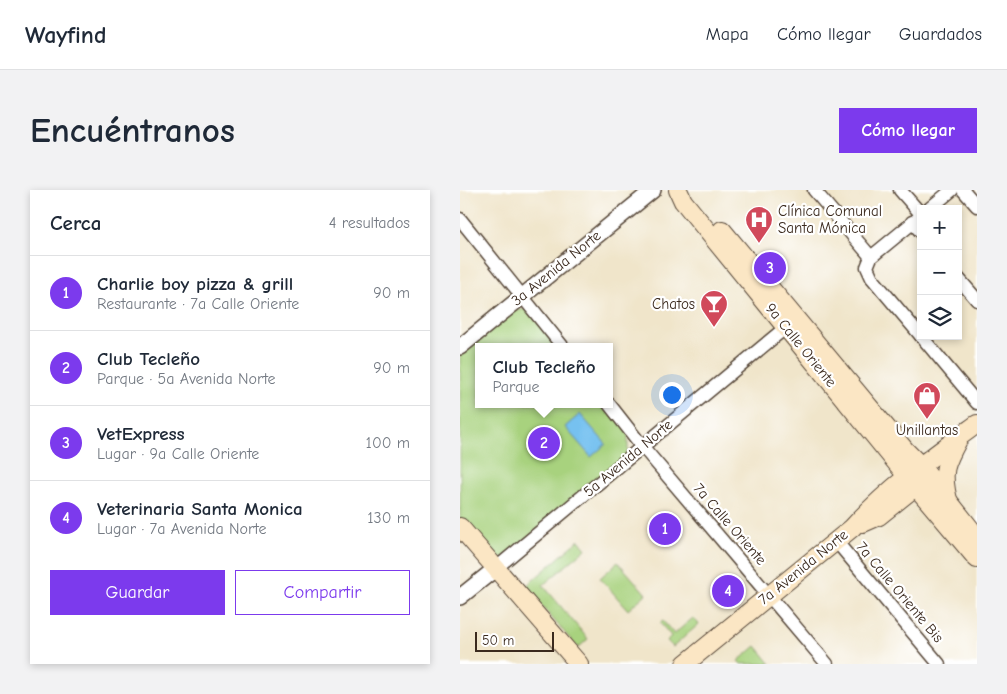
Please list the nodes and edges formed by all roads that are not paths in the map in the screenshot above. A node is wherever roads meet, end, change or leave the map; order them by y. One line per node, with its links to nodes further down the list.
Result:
1 (653, 190): 15 (street, 3a Avenida Norte)
2 (678, 190): 17 (main road, 9a Calle Oriente)
3 (688, 190): 17 (main road, 9a Calle Oriente)
4 (814, 190): 13 (street)
5 (900, 190): 10 (street)
6 (952, 190): 8 (street)
7 (963, 190): 9 (street)
8 (934, 205)
9 (977, 206)
10 (917, 216)
11 (917, 218): 13 (street)
12 (460, 219): 15 (street)
13 (871, 257): 18 (street)
14 (962, 283): 16 (street)
15 (522, 296): 20 (street); 21 (street, 3a Avenida Norte)
16 (977, 300)
17 (792, 322): 26 (street, 5a Avenida Norte); 27 (main road, 9a Calle Oriente); 28 (main road, 9a Calle Oriente)
18 (917, 331)
19 (924, 340): 22 (street)
20 (560, 343)
21 (460, 347)
22 (977, 403)
23 (612, 408): 26 (street, 7a Calle Oriente)
24 (977, 424): 25 (main road, 7a Avenida Norte)
25 (960, 436): 27 (main road); 28 (main road, 7a Avenida Norte); 29 (main road)
26 (642, 446): 34 (street, 5a Avenida Norte); 35 (street, 7a Calle Oriente)
27 (905, 450): 28 (main road, 9a Calle Oriente)
28 (918, 476): 29 (main road); 32 (main road, 7a Avenida Norte); 33 (main road)
29 (949, 503): 31 (main road)
30 (460, 526): 34 (main road)
31 (977, 538)
32 (836, 541): 35 (main road, 7a Avenida Norte); 40 (street, 7a Calle Oriente Bis)
33 (977, 559)
34 (495, 569): 36 (street, 5a Avenida Norte); 37 (main road)
35 (770, 594): 38 (main road, 7a Avenida Norte); 39 (street, 7a Calle Oriente)
36 (460, 597)
37 (579, 664)
38 (685, 664)
39 (827, 664)
40 (939, 664)

